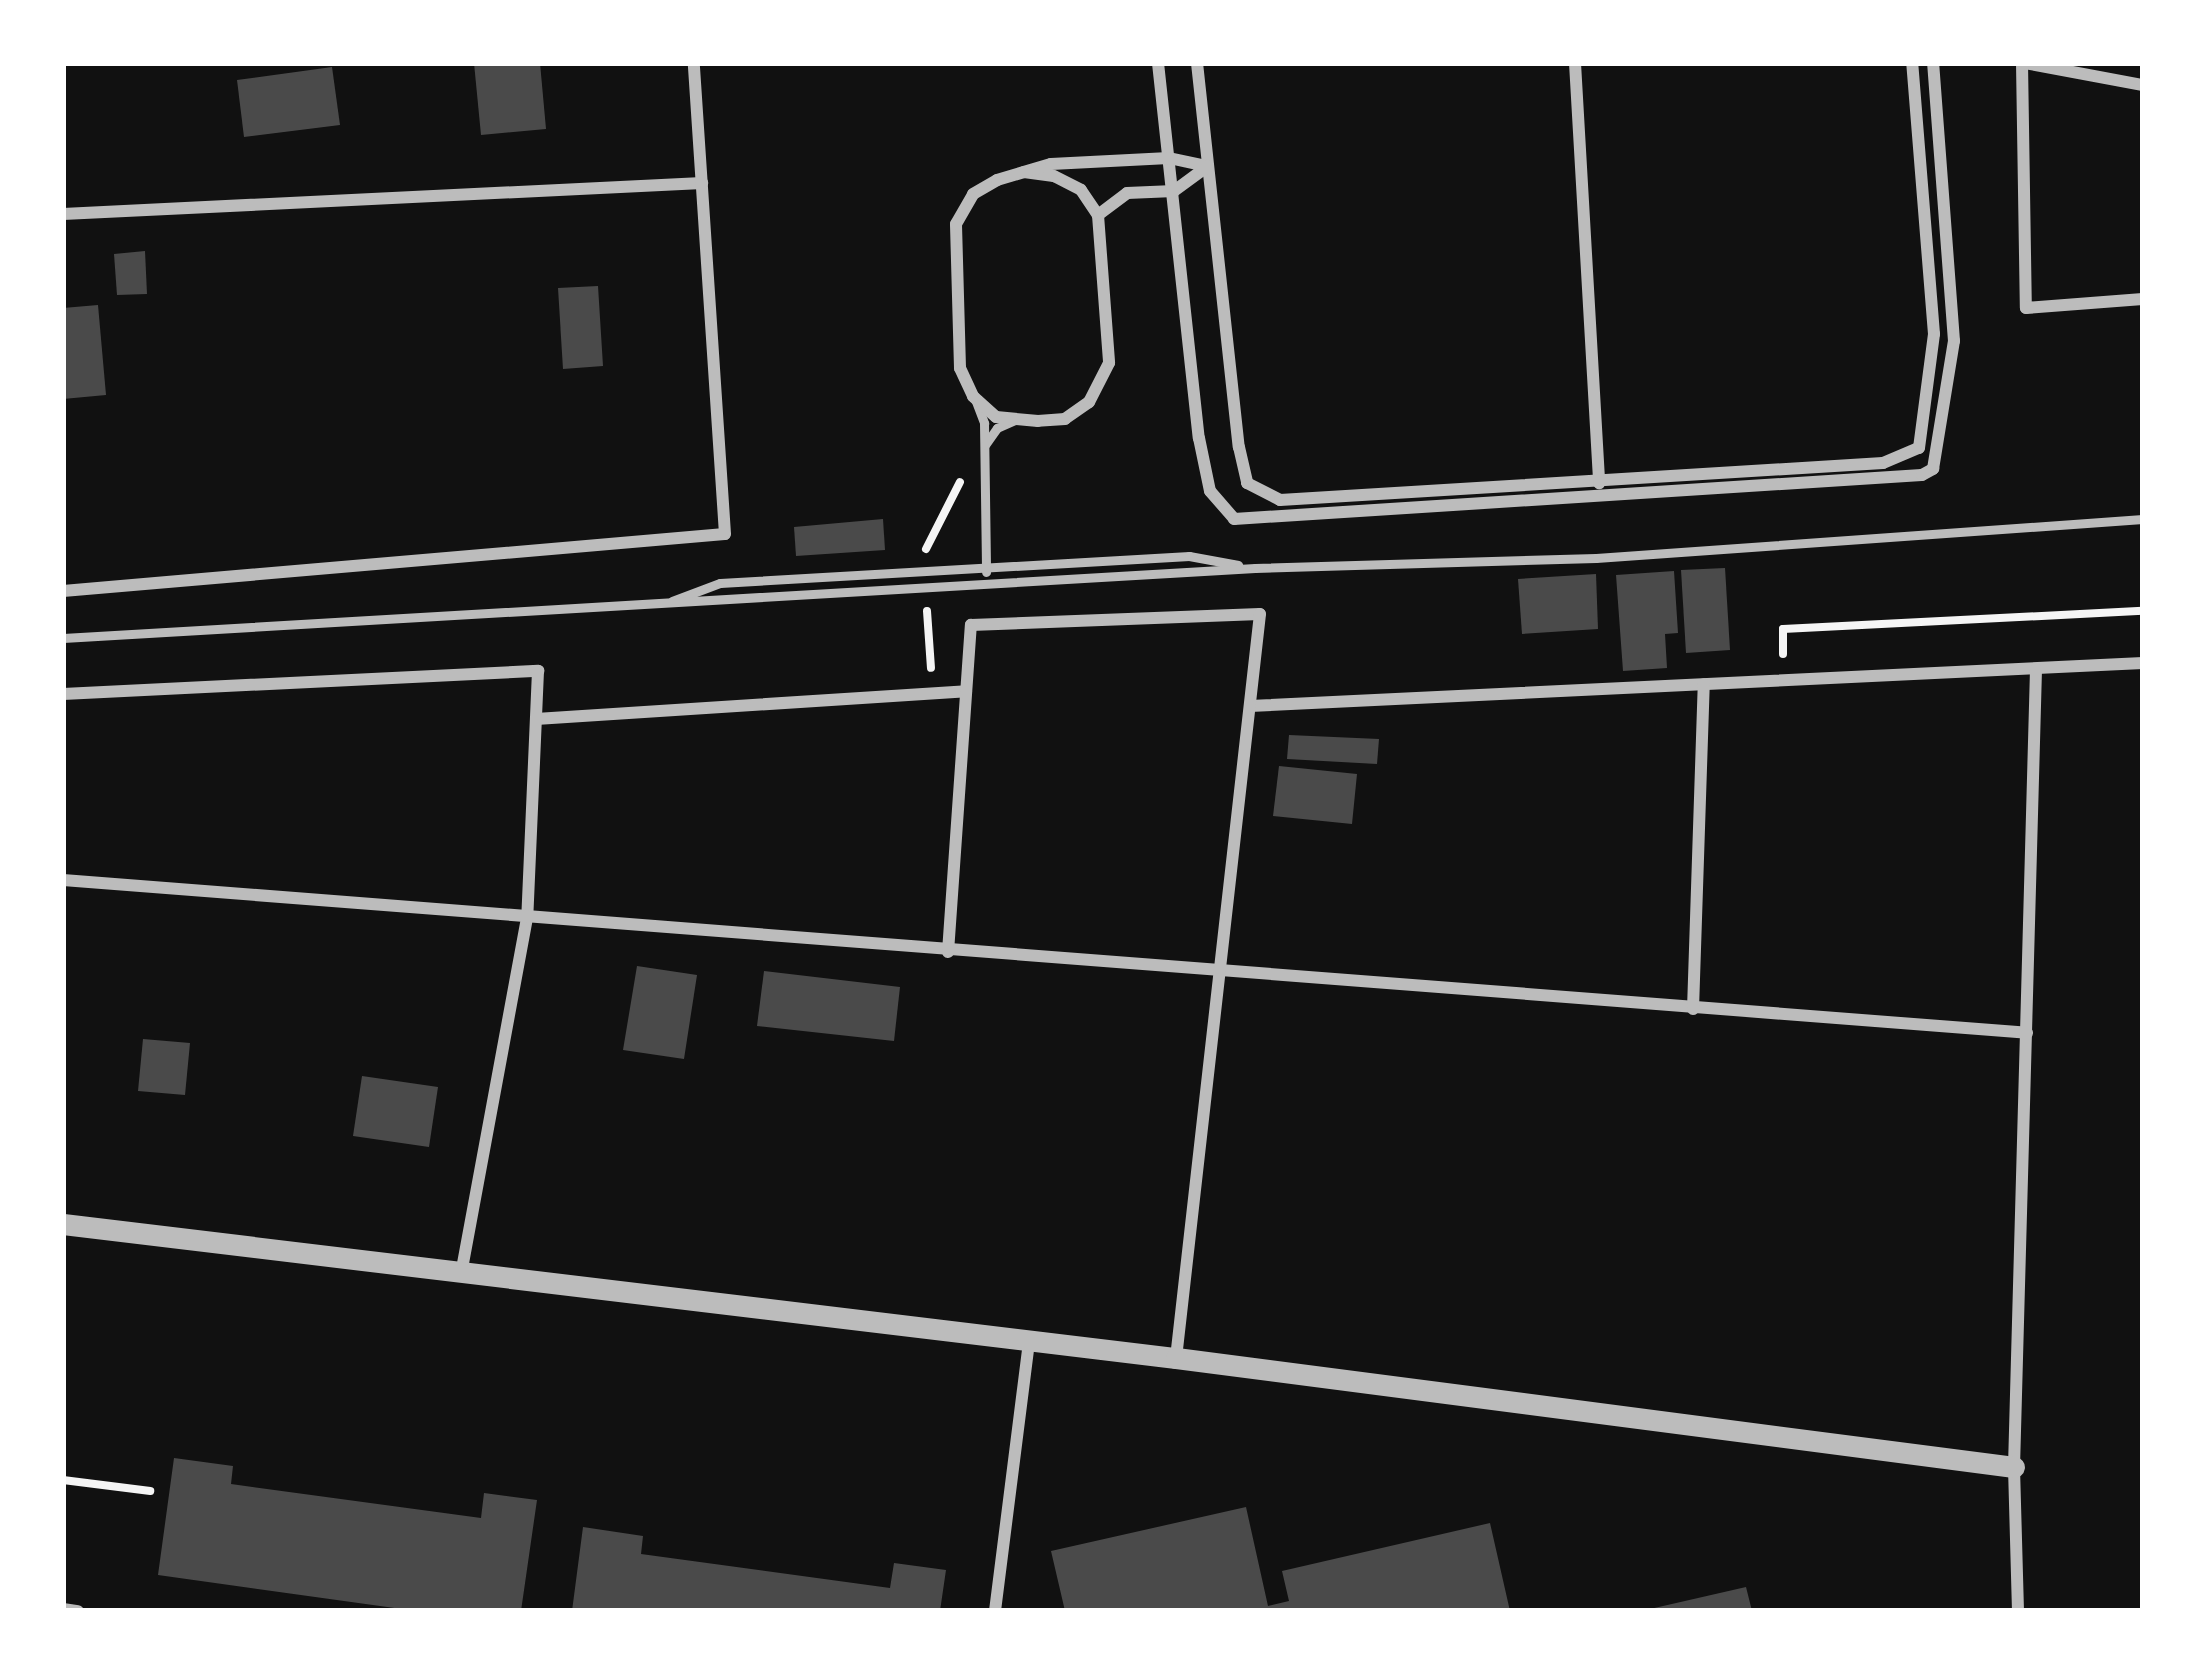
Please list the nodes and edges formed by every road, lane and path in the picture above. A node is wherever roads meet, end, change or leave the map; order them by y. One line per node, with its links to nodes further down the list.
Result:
1 (694, 63): 12 (street)
2 (1158, 63): 9 (street)
3 (1197, 63): 10 (street)
4 (1575, 63): 20 (street)
5 (1912, 63): 20 (street)
6 (1934, 63): 21 (street)
7 (2023, 63): 8 (street); 16 (street)
8 (2143, 86)
9 (1168, 158): 10 (street); 11 (street); 13 (street)
10 (1208, 166): 13 (street); 20 (street)
11 (1024, 172): 15 (street); 17 (street)
12 (702, 183): 14 (street); 26 (street)
13 (1174, 191): 15 (street); 21 (street)
14 (63, 214)
15 (1098, 215): 18 (street)
16 (2143, 299)
17 (974, 396): 18 (street); 19 (lane)
18 (1017, 419): 19 (lane)
19 (981, 449): 23 (lane)
20 (1599, 481): 21 (street)
21 (1600, 496)
22 (2143, 519): 24 (lane)
23 (986, 568): 24 (lane); 25 (lane); 27 (lane)
24 (1255, 568): 25 (lane)
25 (986, 584): 27 (lane)
26 (63, 591)
27 (664, 604): 29 (lane)
28 (2143, 611): 32 (path)
29 (63, 638)
30 (2143, 663): 31 (street)
31 (2036, 669): 32 (street); 43 (street)
32 (1784, 680): 33 (street)
33 (1704, 684): 36 (street); 42 (street)
34 (966, 692): 36 (street); 37 (street); 40 (street)
35 (63, 694): 37 (street)
36 (1250, 706): 41 (street)
37 (536, 719): 39 (street)
38 (63, 880): 39 (street)
39 (527, 919): 40 (street); 45 (street)
40 (948, 952): 41 (street)
41 (1221, 974): 42 (street); 47 (street)
42 (1693, 1009): 43 (street)
43 (2027, 1033): 48 (street)
44 (63, 1224): 45 (street)
45 (462, 1270): 46 (street)
46 (1029, 1342): 47 (street); 53 (street)
47 (1176, 1358): 48 (street)
48 (2014, 1467): 54 (street)
49 (63, 1480): 50 (path)
50 (150, 1491)
51 (63, 1609): 52 (street)
52 (78, 1611)
53 (995, 1611)
54 (2018, 1611)

